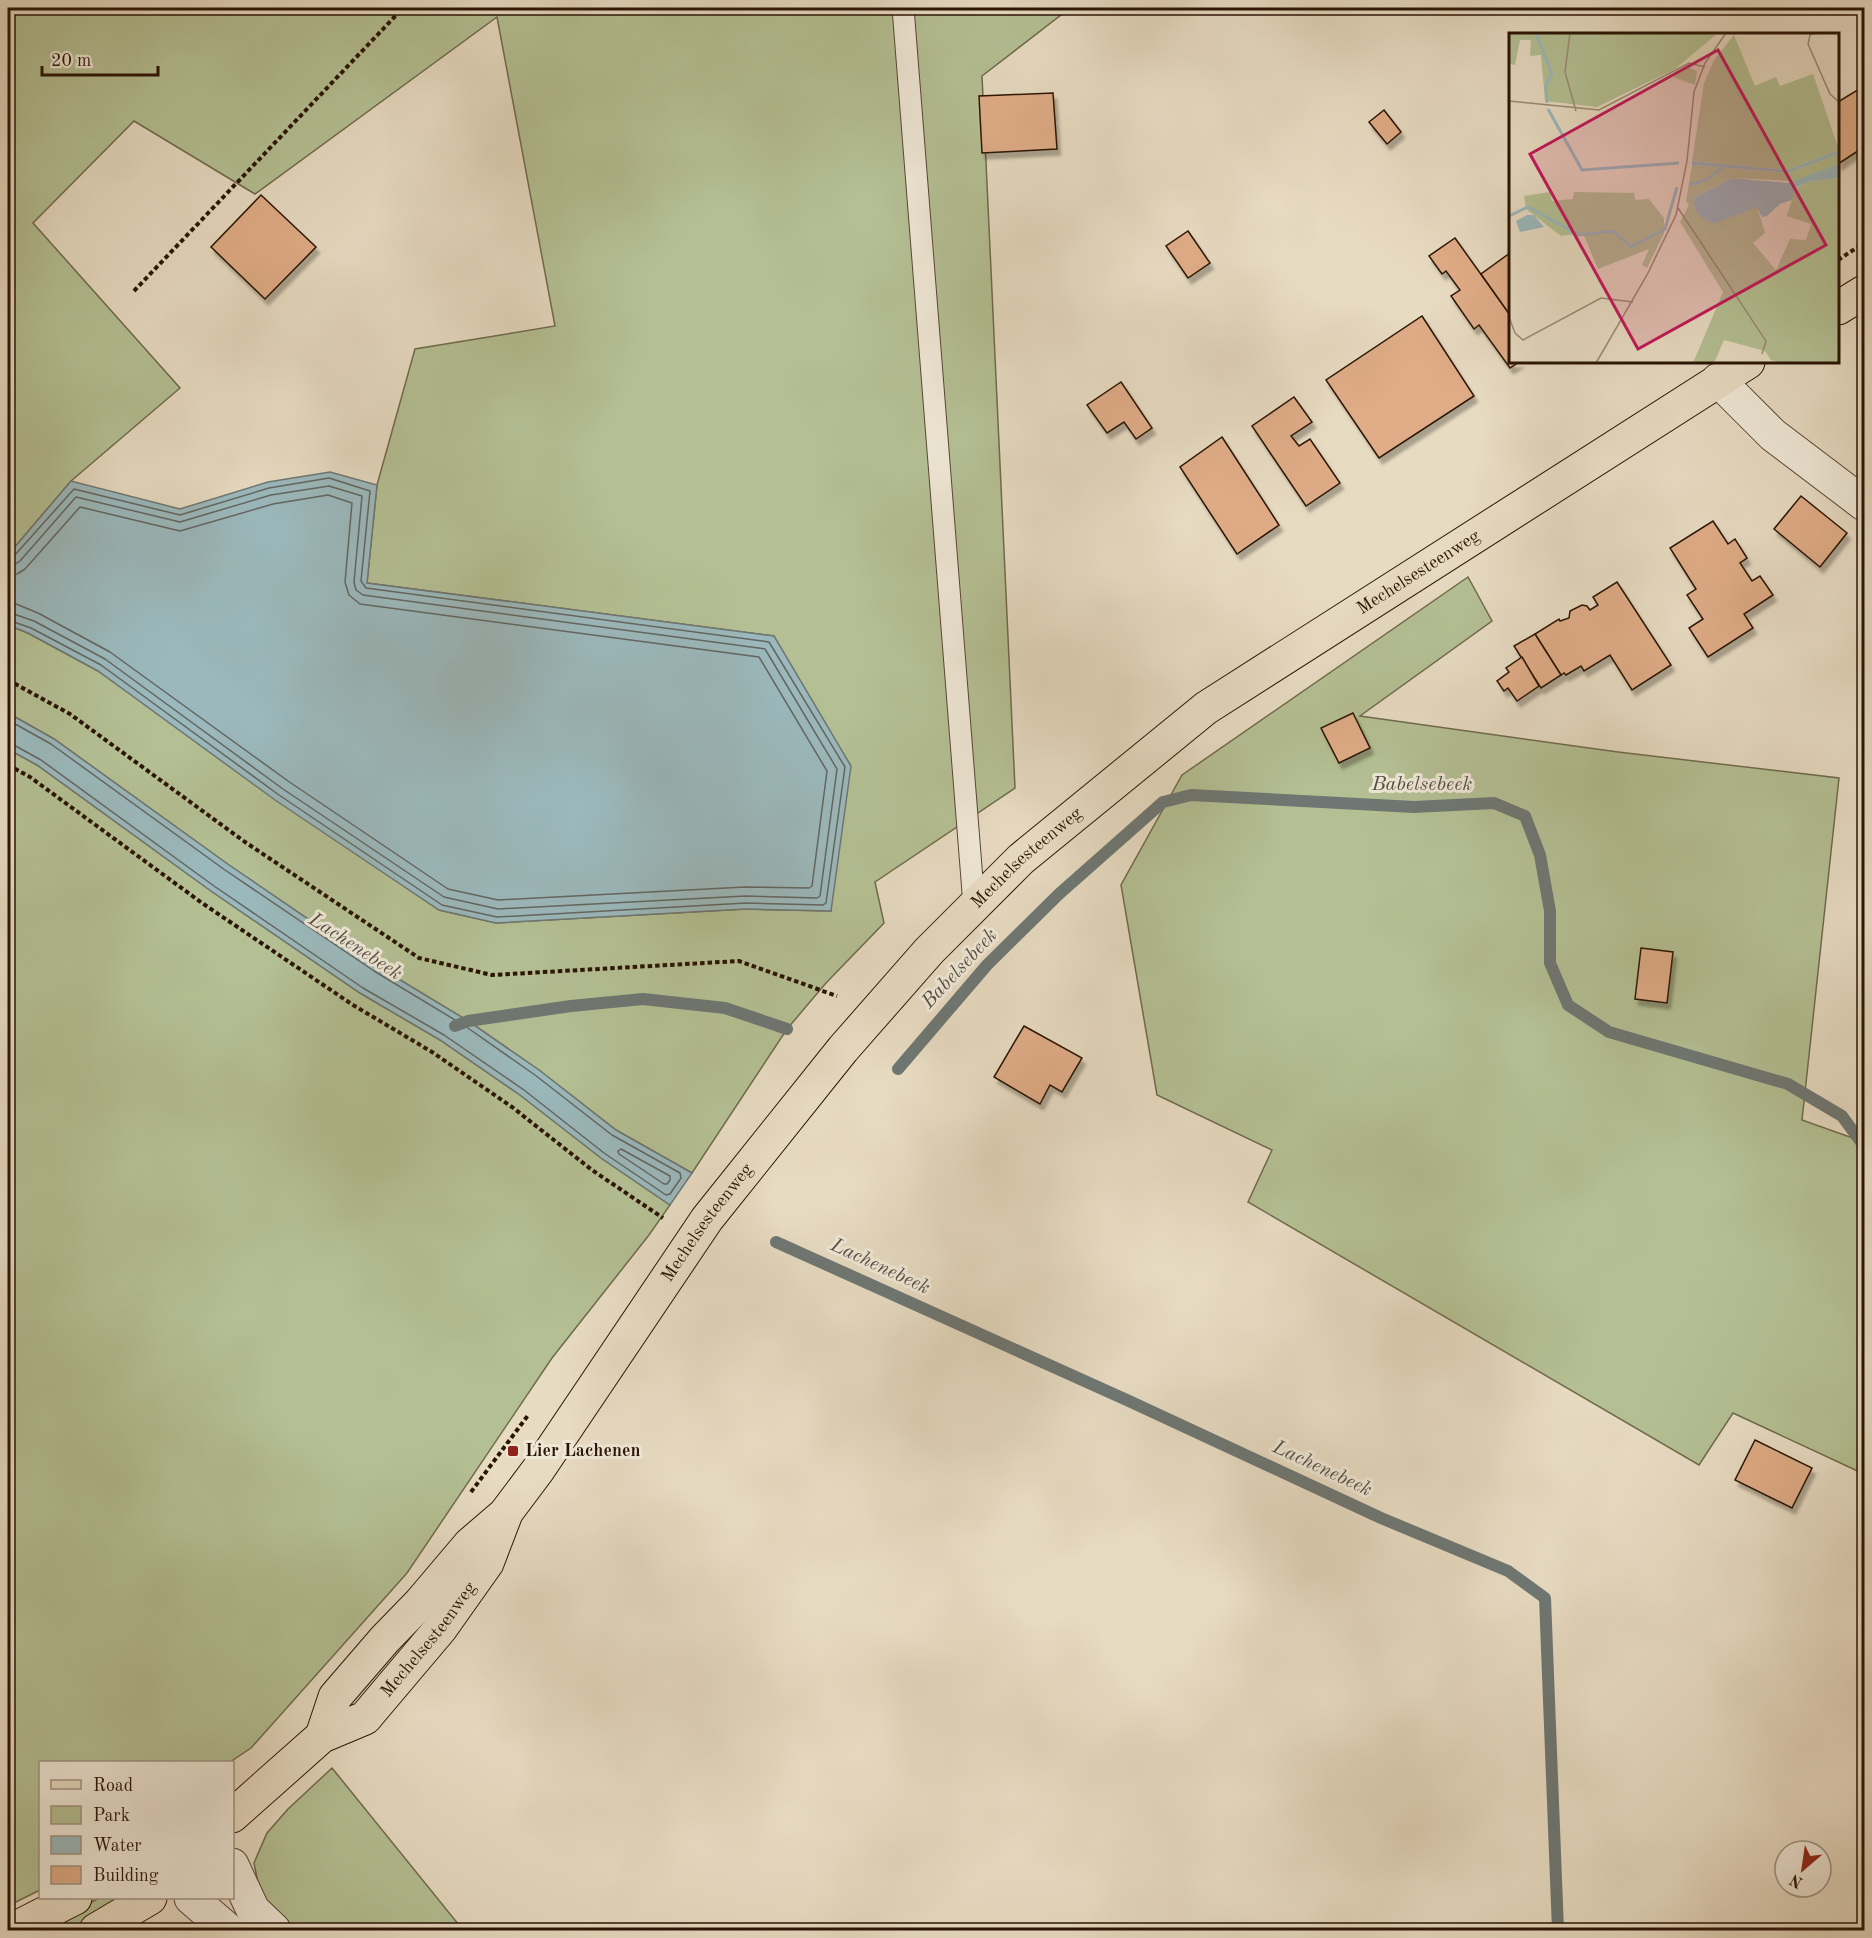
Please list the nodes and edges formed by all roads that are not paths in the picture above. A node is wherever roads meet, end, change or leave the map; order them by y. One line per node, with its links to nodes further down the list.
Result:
1 (903, 8): 7 (lane)
2 (1864, 292): 3 (main road)
3 (1839, 307)
4 (1746, 363): 5 (main road, Mechelsesteenweg)
5 (1718, 380): 6 (street); 7 (main road, Mechelsesteenweg)
6 (1864, 504)
7 (974, 905): 8 (main road, Mechelsesteenweg)
8 (234, 1813)
9 (234, 1869): 16 (street)
10 (73, 1899): 13 (main road)
11 (148, 1899): 14 (main road)
12 (192, 1899): 15 (street)
13 (12, 1930)
14 (96, 1930)
15 (228, 1930)
16 (274, 1930)

